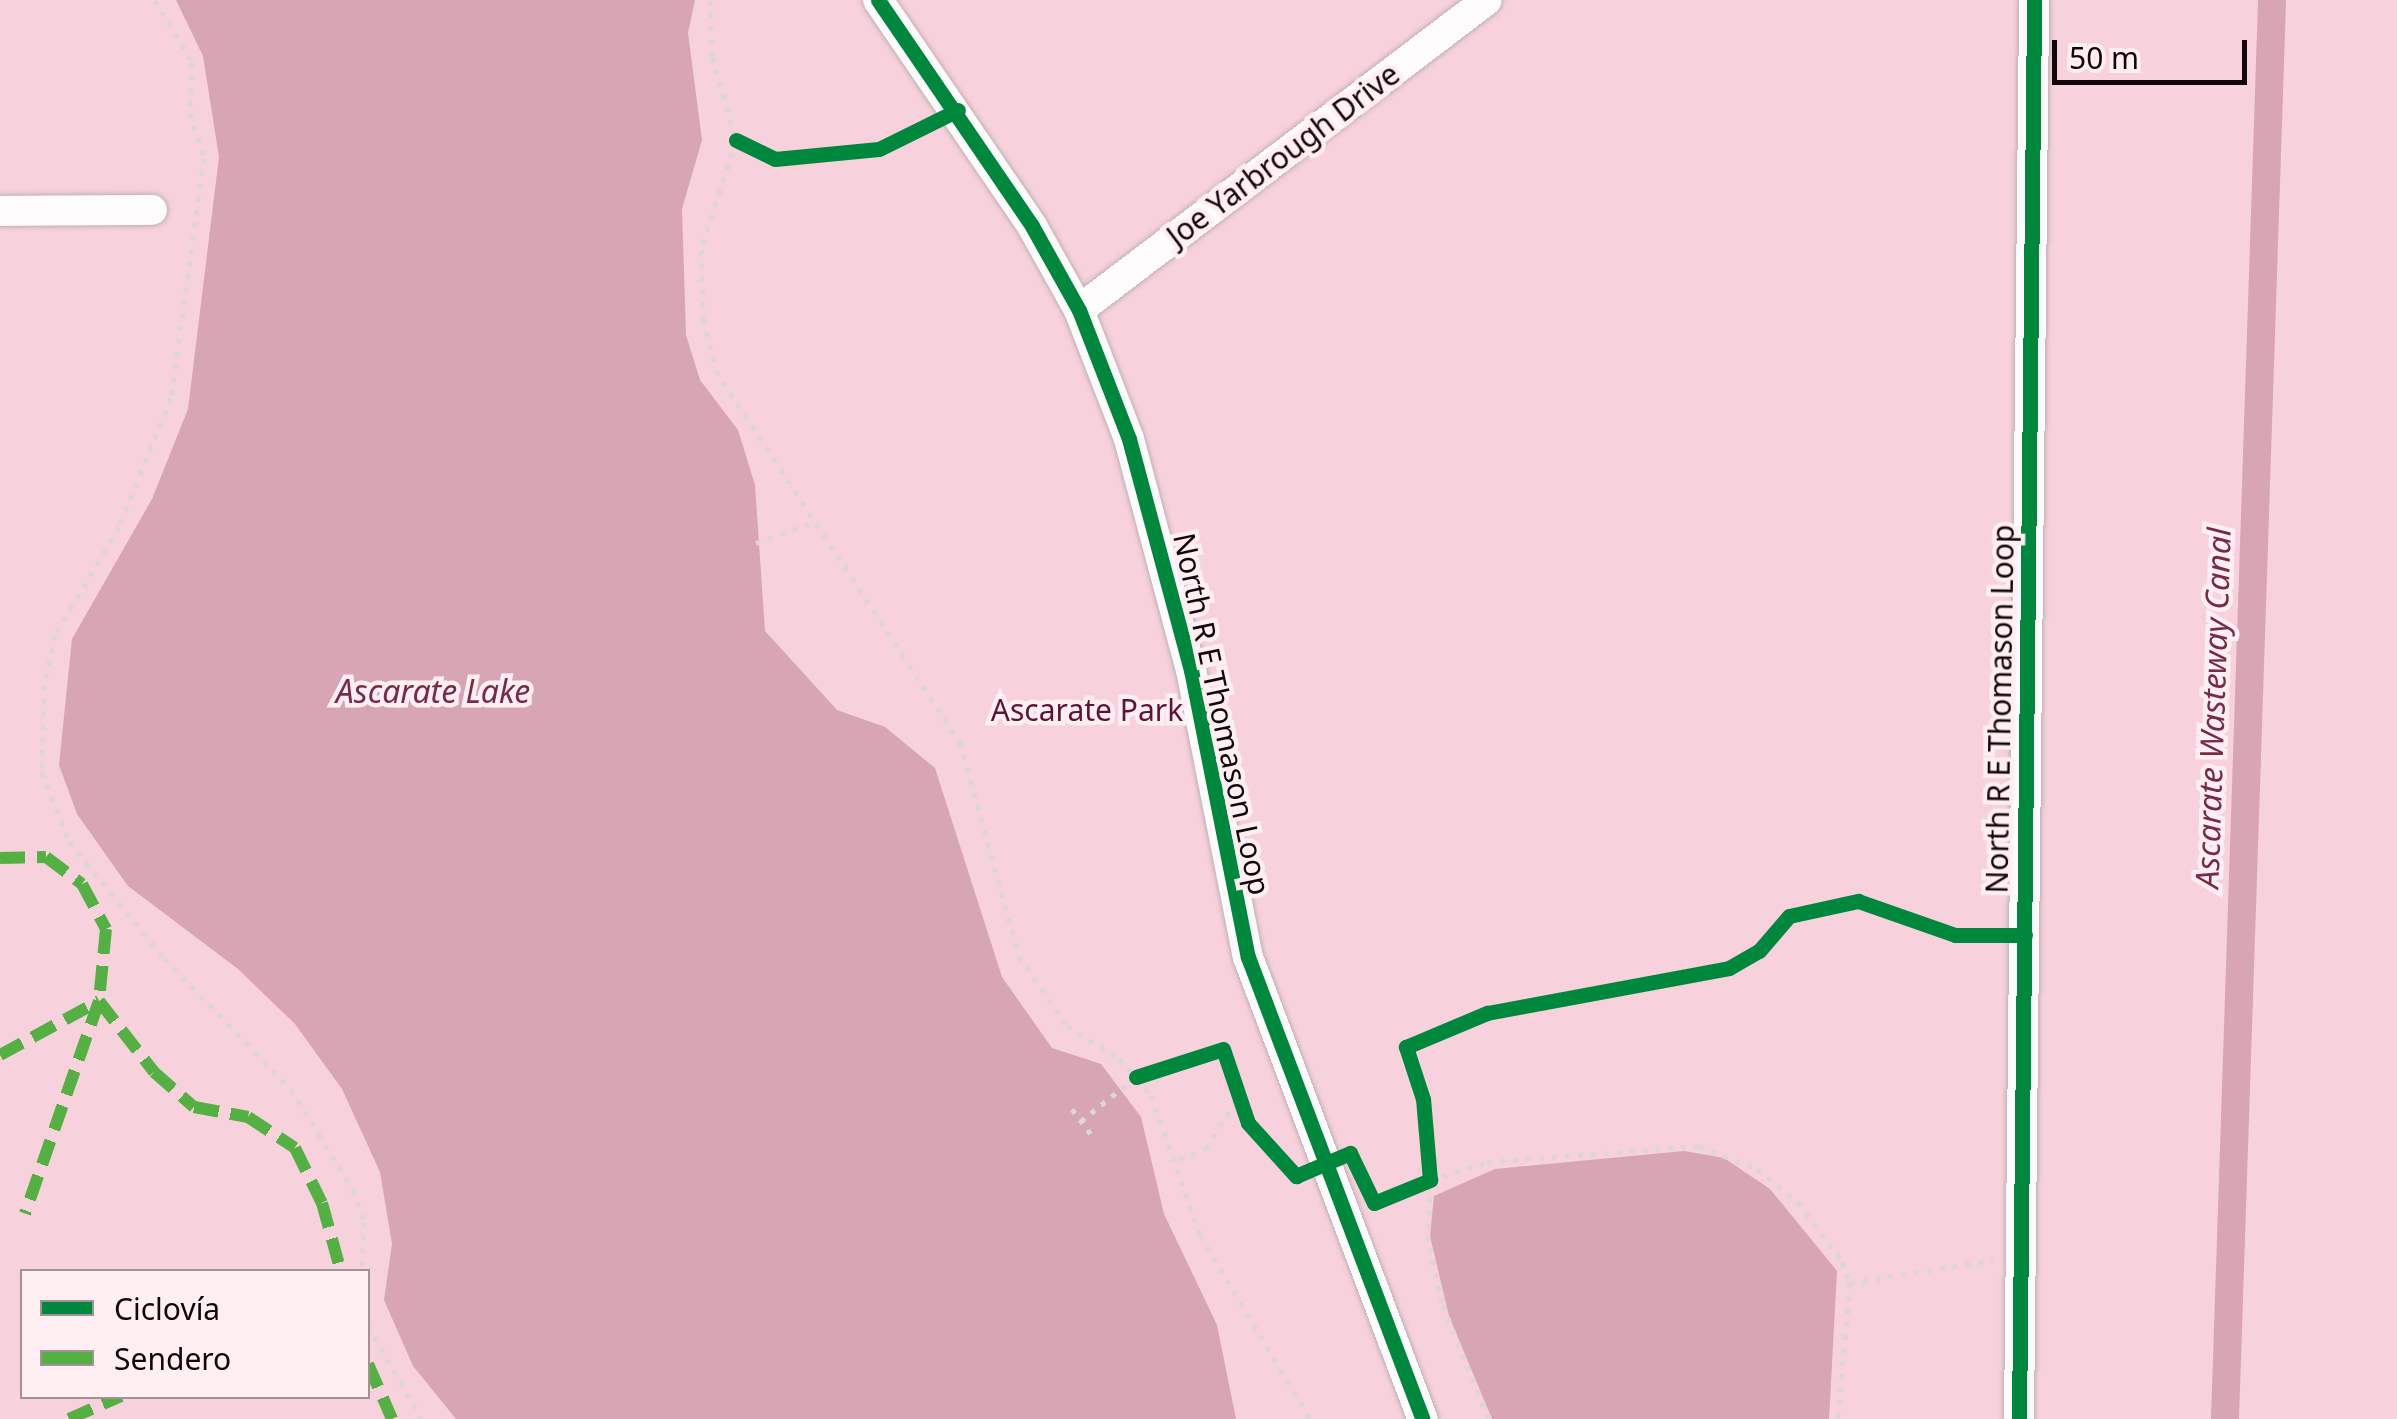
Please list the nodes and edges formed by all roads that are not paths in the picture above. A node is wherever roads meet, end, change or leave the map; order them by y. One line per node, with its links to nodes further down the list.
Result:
1 (878, 0): 6 (street, North R E Thomason Loop)
2 (1487, 0): 6 (street, Joe Yarbrough Drive)
3 (2034, 0): 8 (street, North R E Thomason Loop)
4 (152, 210): 5 (street)
5 (0, 211)
6 (1079, 310): 7 (street, North R E Thomason Loop)
7 (1422, 1419)
8 (2019, 1419)

